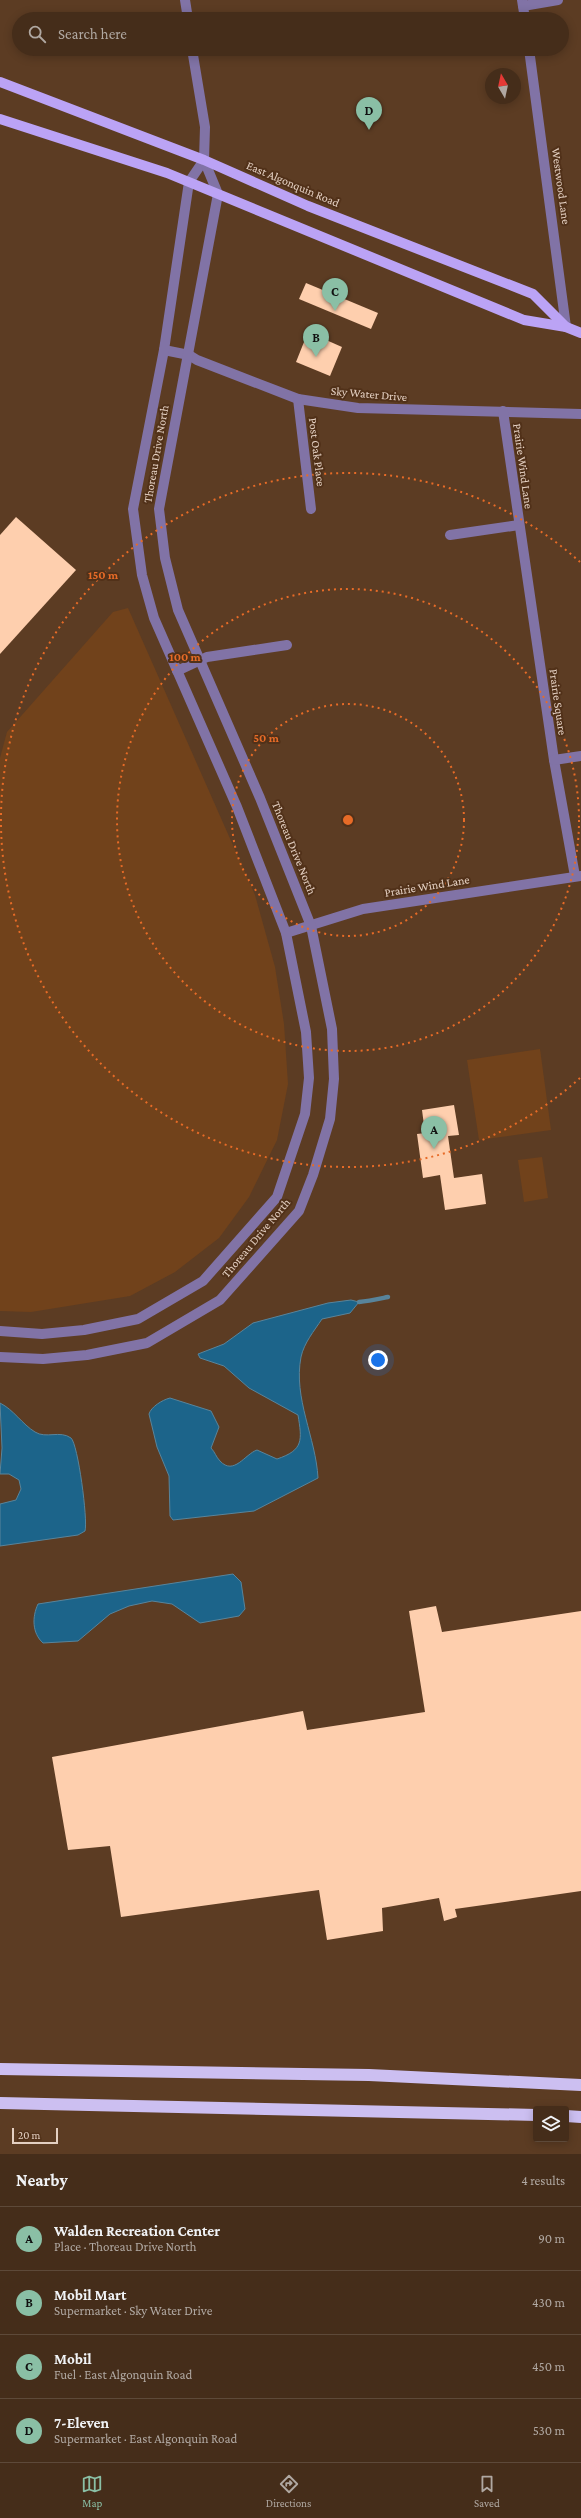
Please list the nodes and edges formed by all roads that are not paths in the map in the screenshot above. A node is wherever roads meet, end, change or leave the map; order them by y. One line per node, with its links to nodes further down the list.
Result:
1 (185, 0): 4 (street)
2 (558, 0): 3 (street)
3 (523, 3)
4 (187, 12)
5 (193, 56): 9 (street)
6 (530, 56): 12 (street, Westwood Lane)
7 (0, 82): 9 (main road, East Algonquin Road)
8 (0, 120): 10 (main road, East Algonquin Road)
9 (204, 160): 10 (street); 11 (street); 12 (main road, East Algonquin Road)
10 (189, 182): 11 (main road, East Algonquin Road); 14 (street, Thoreau Drive North)
11 (218, 194): 12 (main road, East Algonquin Road); 15 (street, Thoreau Drive North)
12 (566, 327): 13 (main road, East Algonquin Road)
13 (581, 333)
14 (164, 350): 15 (street, Sky Water Drive); 24 (street, Thoreau Drive North)
15 (189, 355): 16 (street, Sky Water Drive); 23 (street, Thoreau Drive North)
16 (298, 398): 17 (street, Sky Water Drive); 19 (street, Post Oak Place)
17 (503, 411): 18 (street, Sky Water Drive); 20 (street, Prairie Wind Lane)
18 (581, 414)
19 (311, 509)
20 (519, 525): 21 (street); 26 (street, Prairie Square)
21 (450, 535)
22 (287, 645): 23 (street)
23 (200, 661): 24 (street); 28 (street, Thoreau Drive North)
24 (177, 671): 29 (street, Thoreau Drive North)
25 (581, 756): 26 (street)
26 (554, 760): 27 (street, Prairie Square)
27 (578, 876): 28 (street, Prairie Wind Lane)
28 (311, 926): 29 (street, Prairie Wind Lane); 31 (street, Thoreau Drive North)
29 (286, 933): 30 (street, Thoreau Drive North)
30 (0, 1331)
31 (0, 1357)
32 (0, 2069): 33 (highway)
33 (581, 2084)
34 (0, 2103): 35 (highway)
35 (533, 2115)
36 (569, 2116): 37 (highway)
37 (581, 2117)

